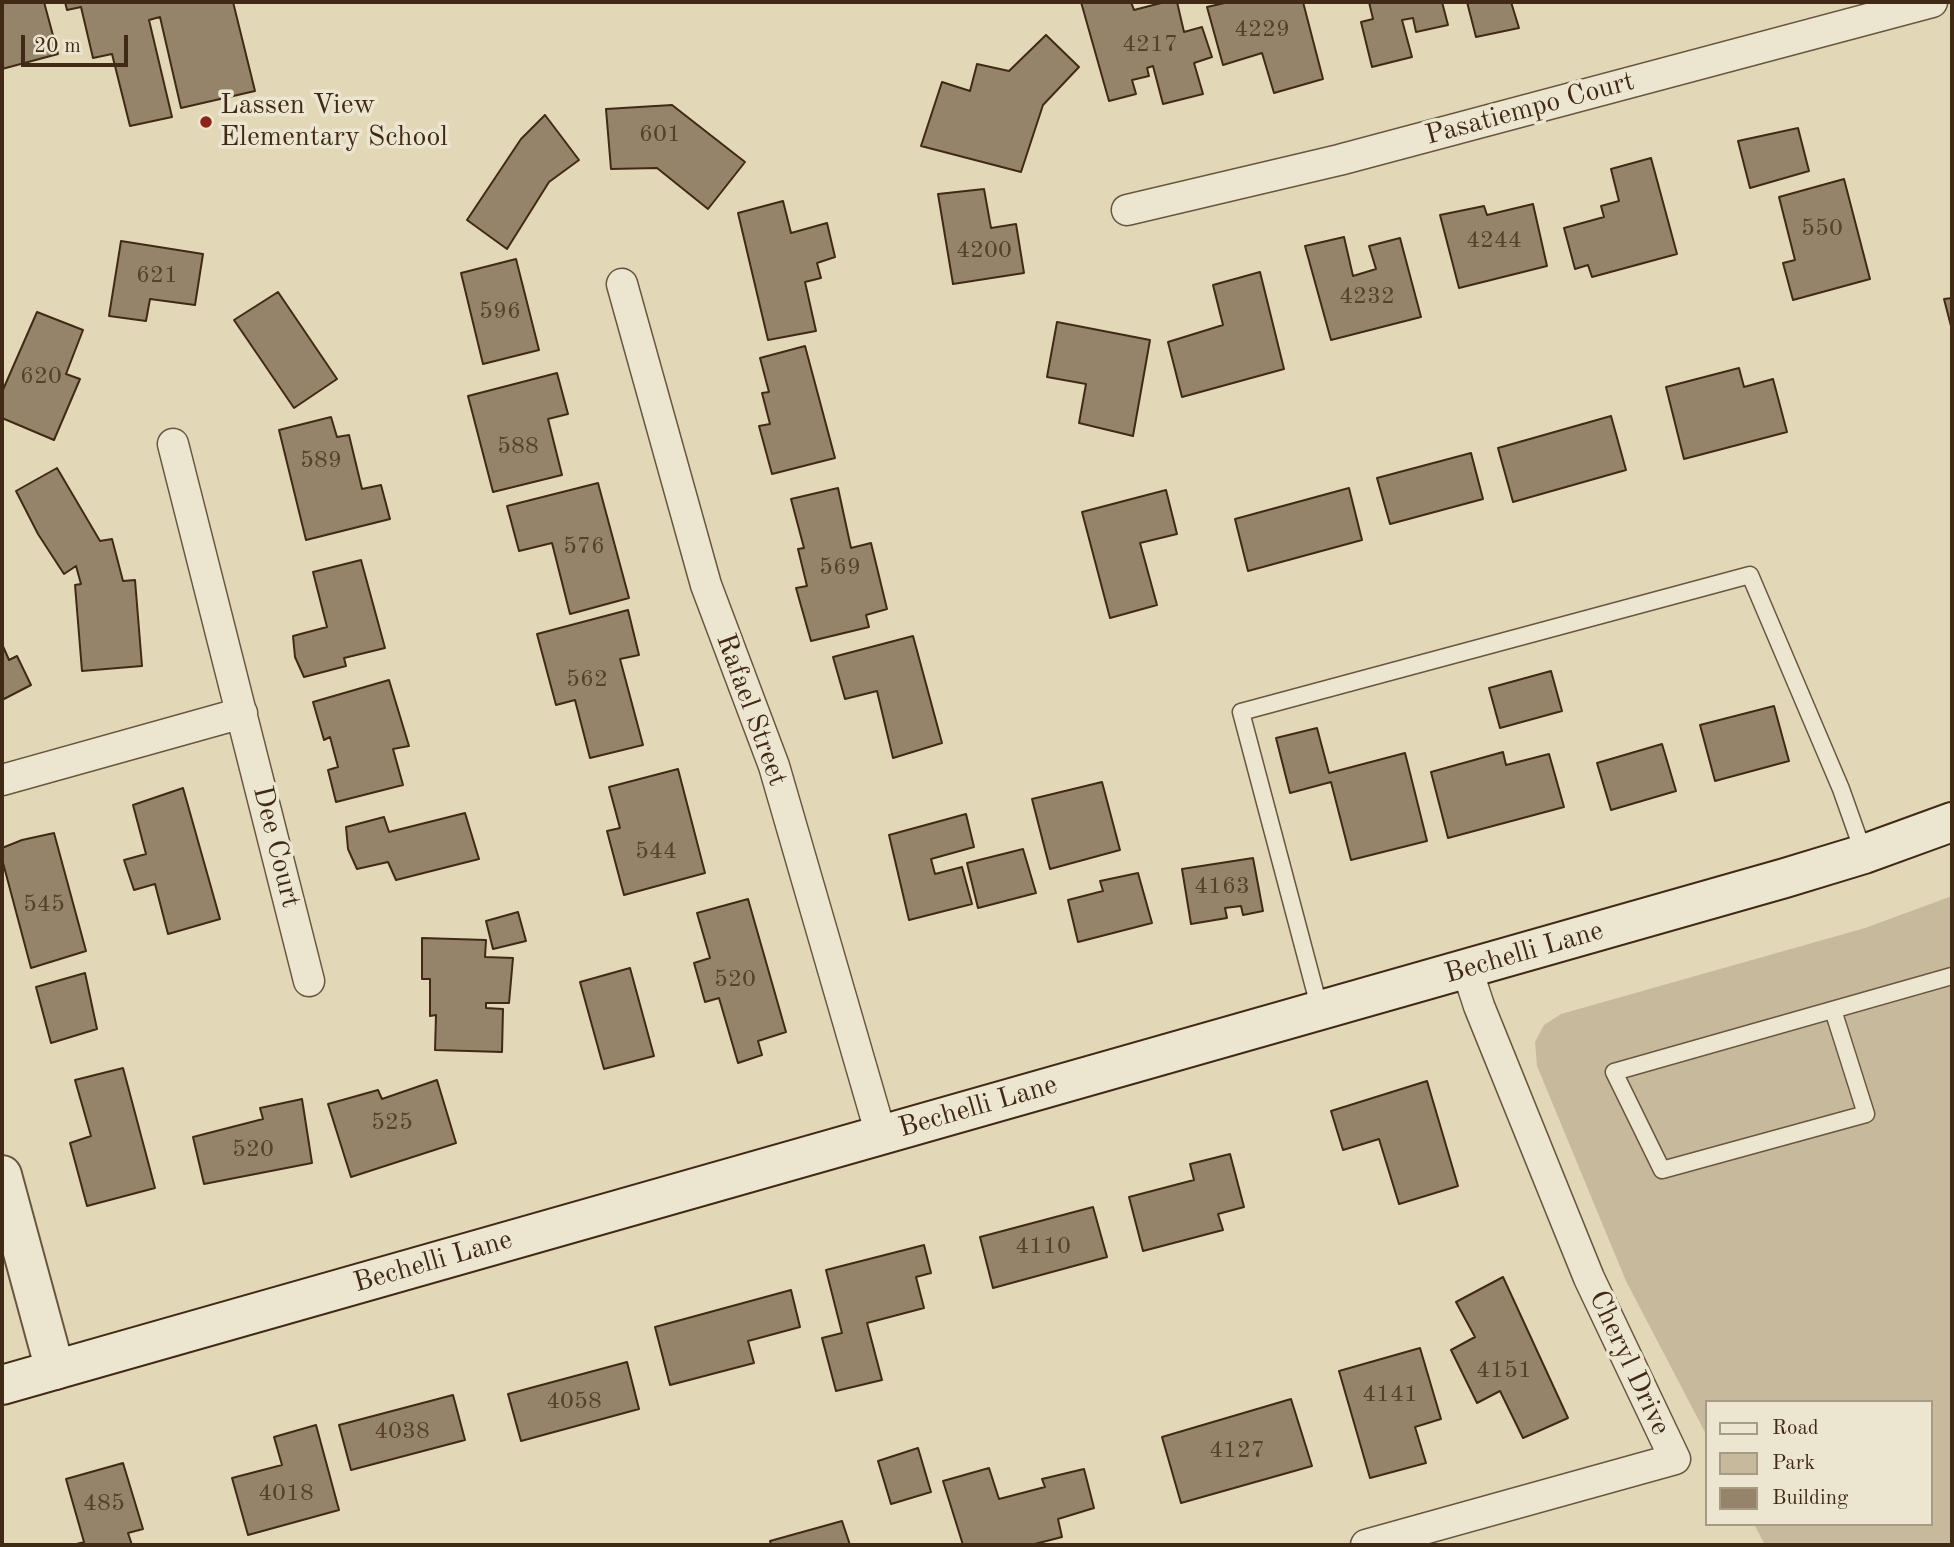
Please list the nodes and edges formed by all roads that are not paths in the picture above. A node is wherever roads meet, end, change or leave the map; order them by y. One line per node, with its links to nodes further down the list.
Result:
1 (1932, 2): 2 (street, Pasatiempo Court)
2 (1127, 210)
3 (622, 284): 14 (street, Rafael Street)
4 (173, 444): 5 (street, Dee Court)
5 (242, 713): 6 (street); 11 (street, Dee Court)
6 (2, 780)
7 (1952, 822): 8 (main road, Bechelli Lane)
8 (1864, 854): 9 (main road, Bechelli Lane); 12 (lane)
9 (1467, 969): 12 (main road, Bechelli Lane); 18 (street, Cheryl Drive)
10 (1952, 976): 13 (lane)
11 (309, 981)
12 (1320, 1010): 14 (main road, Bechelli Lane)
13 (1833, 1010): 13 (lane)
14 (881, 1135): 16 (main road, Bechelli Lane)
15 (2, 1174): 16 (main road)
16 (55, 1370): 17 (main road, Bechelli Lane)
17 (2, 1385)
18 (1366, 1545)

